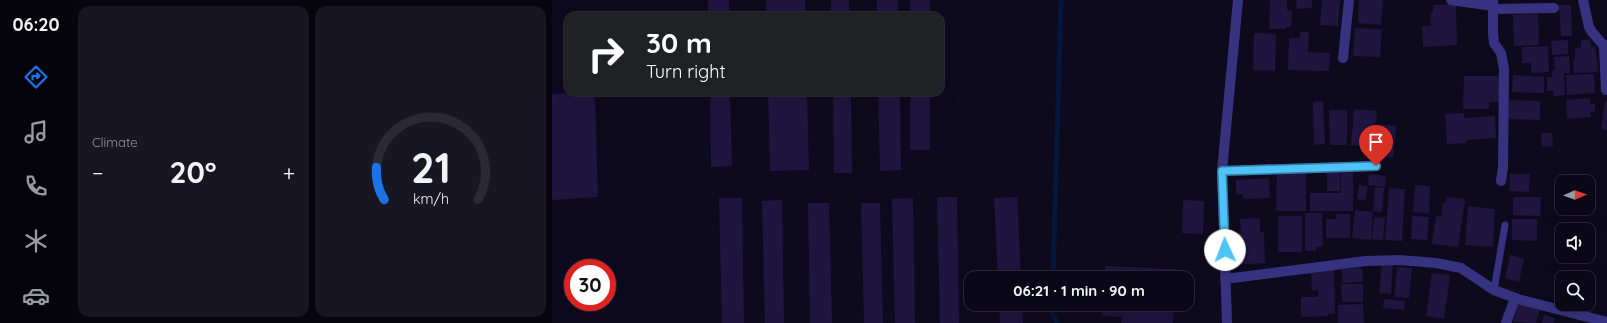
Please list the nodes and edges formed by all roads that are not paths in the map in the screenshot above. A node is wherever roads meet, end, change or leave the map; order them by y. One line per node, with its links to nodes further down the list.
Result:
1 (1238, 0): 11 (street)
2 (1349, 0): 8 (street)
3 (1451, 0): 5 (street)
4 (1584, 0): 7 (street)
5 (1493, 5): 6 (street); 12 (street)
6 (1554, 8)
7 (1606, 46): 9 (street)
8 (1343, 58)
9 (1606, 90)
10 (1376, 166): 11 (street)
11 (1222, 171): 14 (street)
12 (1501, 181)
13 (1504, 225): 15 (lane)
14 (1225, 279): 15 (street); 18 (street)
15 (1494, 290): 16 (street)
16 (1515, 298): 17 (street); 19 (street)
17 (1607, 322)
18 (1227, 323)
19 (1506, 323)

